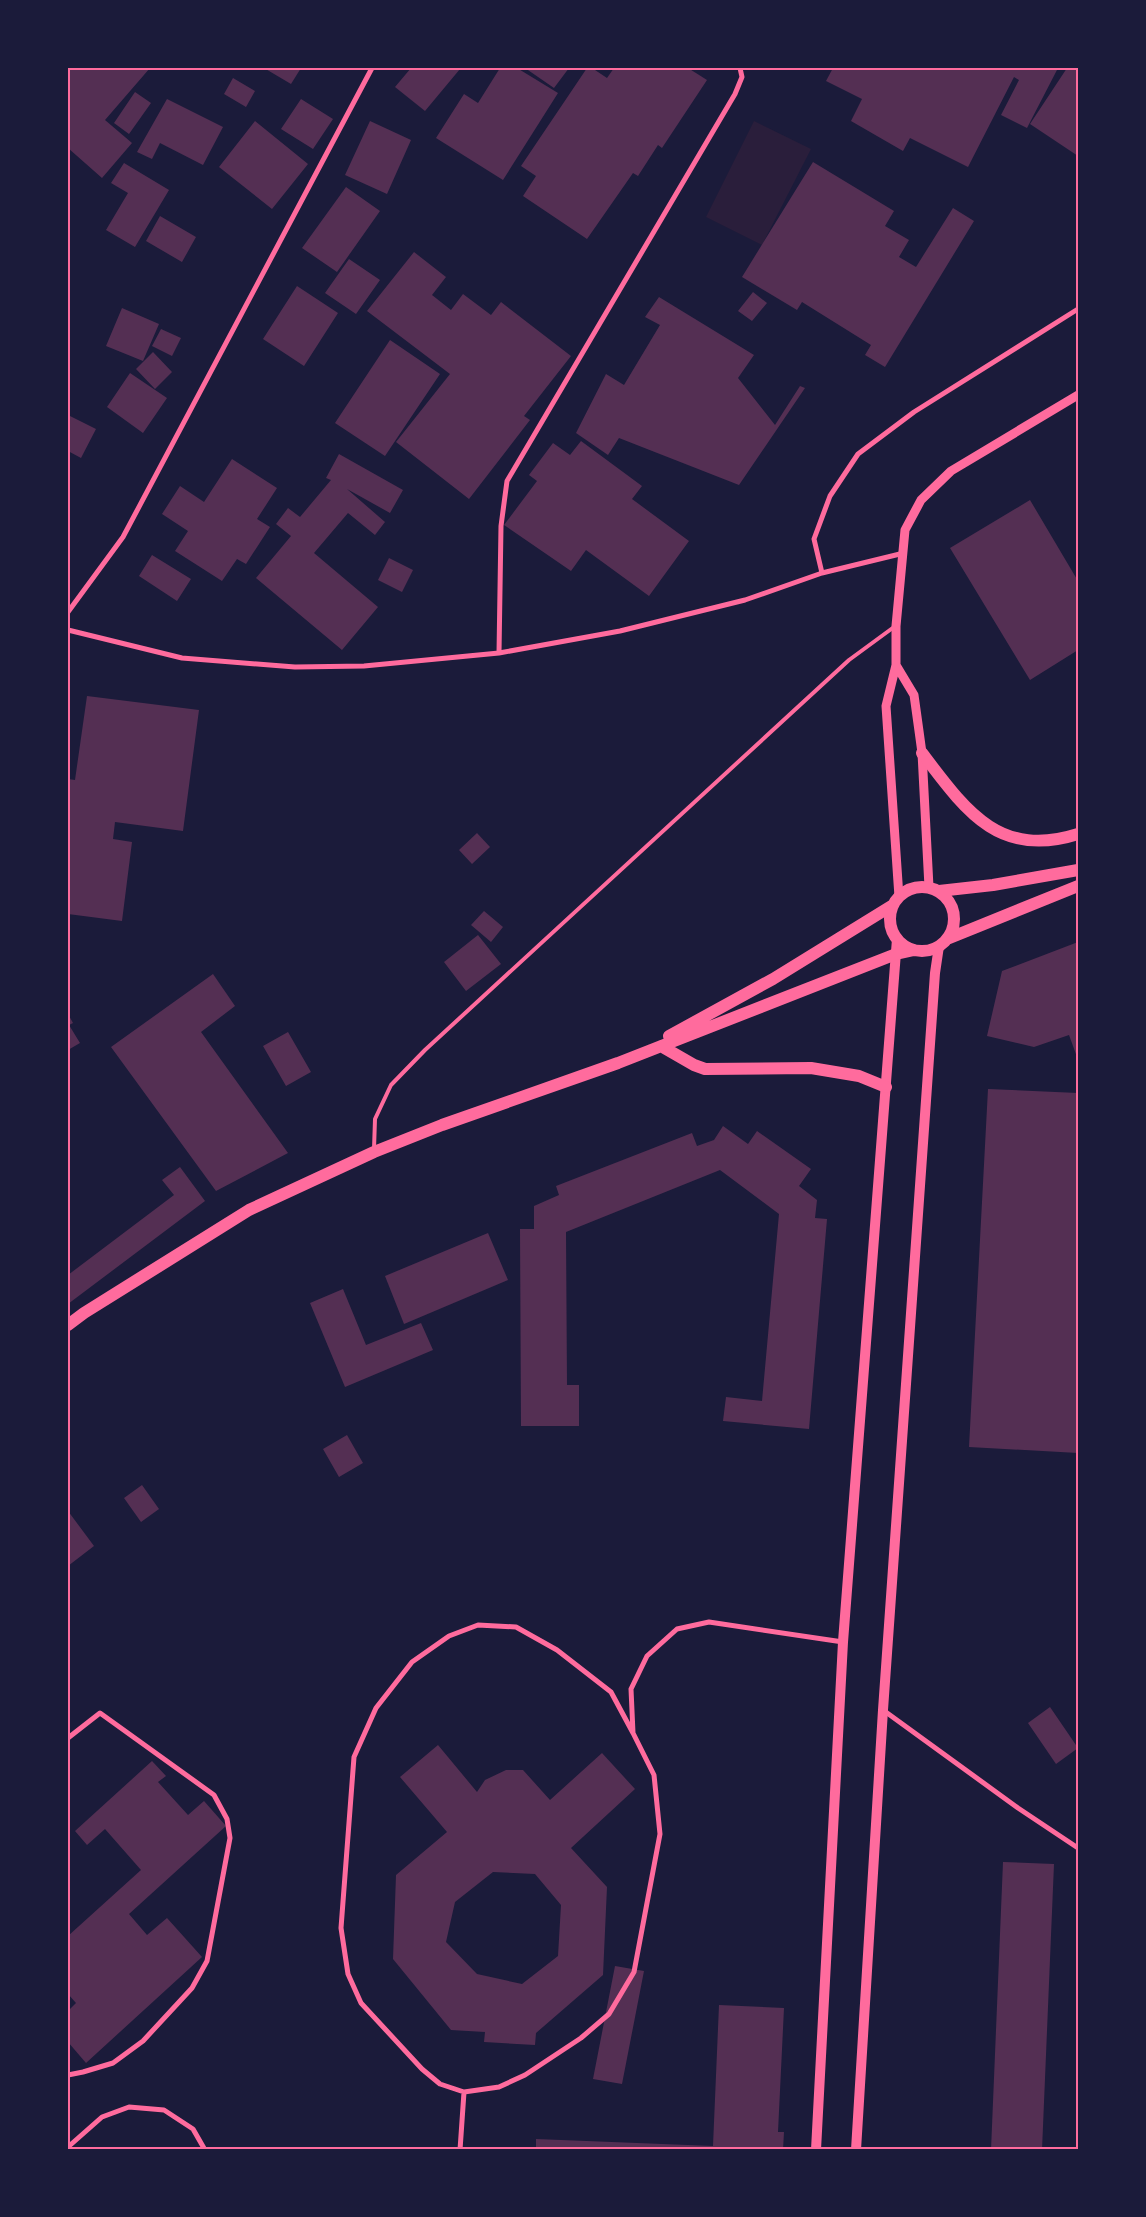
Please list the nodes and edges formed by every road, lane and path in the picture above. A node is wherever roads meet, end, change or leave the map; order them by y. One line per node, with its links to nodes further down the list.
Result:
1 (372, 68): 7 (street)
2 (740, 68): 10 (street)
3 (1078, 309): 6 (street)
4 (1078, 395): 5 (street)
5 (904, 553): 6 (street); 8 (street)
6 (822, 573): 10 (street)
7 (68, 612)
8 (896, 626): 11 (street); 25 (lane)
9 (68, 630): 10 (street)
10 (499, 653)
11 (896, 665): 12 (street); 17 (street)
12 (922, 753): 13 (main road); 16 (street)
13 (1078, 834)
14 (1078, 870): 16 (main road)
15 (1078, 886): 19 (main road)
16 (934, 889): 17 (main road); 19 (main road)
17 (896, 901): 18 (main road); 23 (main road)
18 (897, 938): 20 (main road); 21 (main road)
19 (943, 942): 20 (main road); 28 (main road)
20 (914, 950): 21 (main road)
21 (896, 954): 22 (main road); 24 (main road)
22 (661, 1046): 23 (main road); 24 (main road)
23 (618, 1063): 25 (main road)
24 (886, 1087): 27 (main road)
25 (374, 1152): 26 (main road)
26 (68, 1325)
27 (843, 1642): 29 (street); 37 (main road)
28 (883, 1710): 31 (street); 38 (main road)
29 (633, 1733): 33 (street); 33 (street)
30 (68, 1738): 32 (street)
31 (1078, 1848)
32 (68, 2075)
33 (464, 2092): 36 (street)
34 (68, 2147): 35 (street)
35 (205, 2150)
36 (460, 2150)
37 (816, 2150)
38 (856, 2150)

